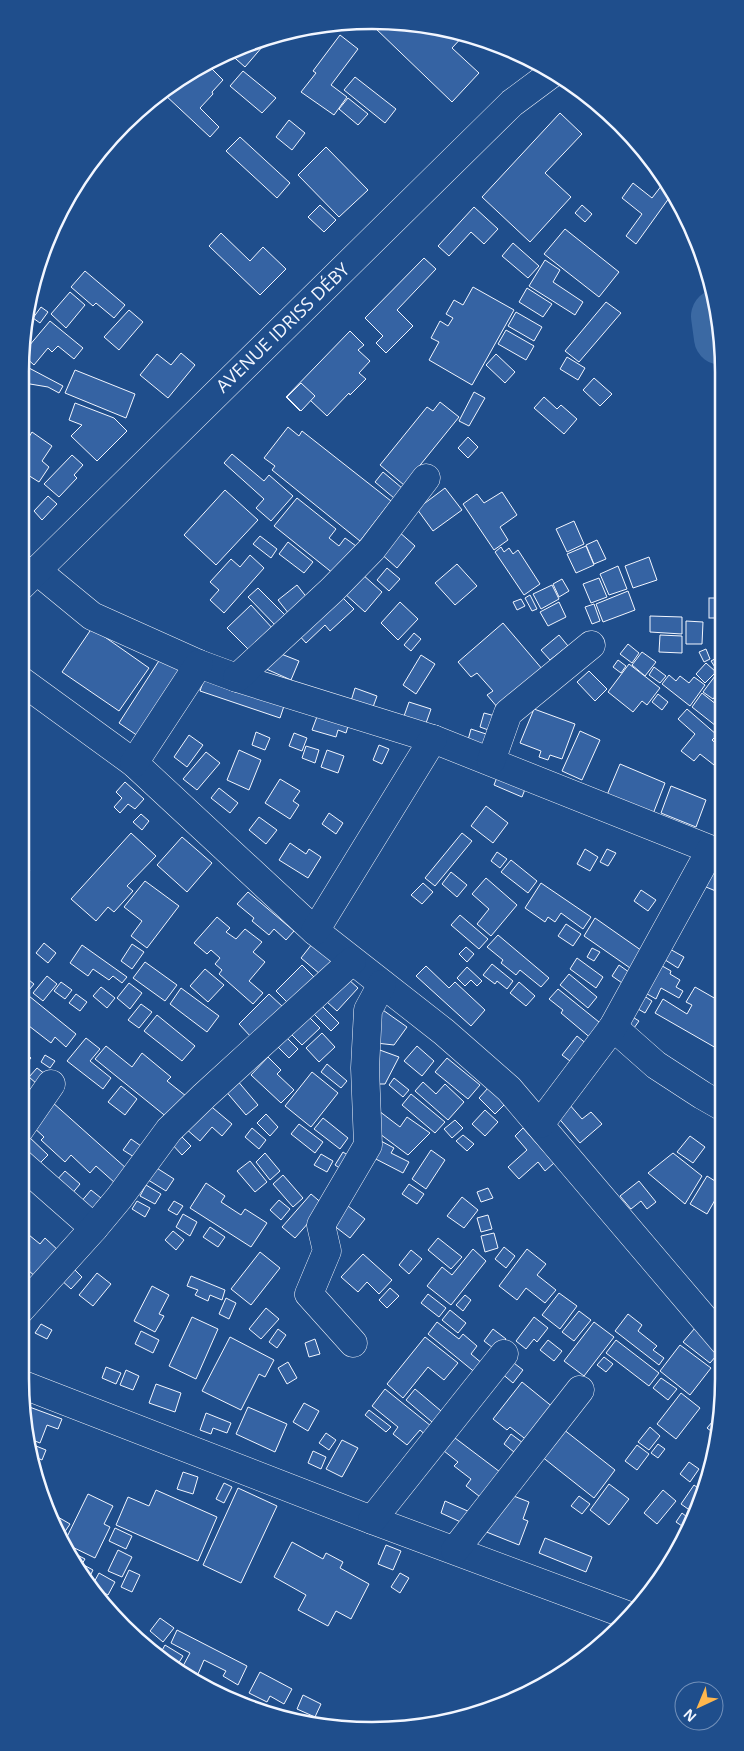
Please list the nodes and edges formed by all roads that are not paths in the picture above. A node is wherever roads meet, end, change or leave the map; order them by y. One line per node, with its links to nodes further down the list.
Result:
1 (547, 77): 3 (street, AVENUE IDRISS DÉBY)
2 (426, 478): 7 (street)
3 (29, 578)
4 (29, 580): 6 (street)
5 (591, 645): 10 (street)
6 (199, 664): 7 (street); 11 (street)
7 (237, 678): 9 (street)
8 (29, 687): 11 (street)
9 (433, 739): 10 (street); 14 (street)
10 (491, 761): 12 (street)
11 (134, 763): 14 (street)
12 (715, 852)
13 (715, 854): 17 (street)
14 (315, 931): 15 (street)
15 (352, 961): 16 (street); 23 (street)
16 (382, 984): 21 (street); 26 (street)
17 (613, 1027): 19 (street); 21 (street)
18 (51, 1084): 20 (street)
19 (715, 1103)
20 (29, 1116)
21 (540, 1124): 25 (street)
22 (29, 1171): 23 (street)
23 (94, 1228): 24 (street)
24 (29, 1300)
25 (715, 1331)
26 (353, 1343)
27 (504, 1354): 30 (street)
28 (29, 1387): 30 (street)
29 (580, 1390): 31 (street)
30 (372, 1520): 31 (street)
31 (455, 1550): 32 (street)
32 (623, 1613)

